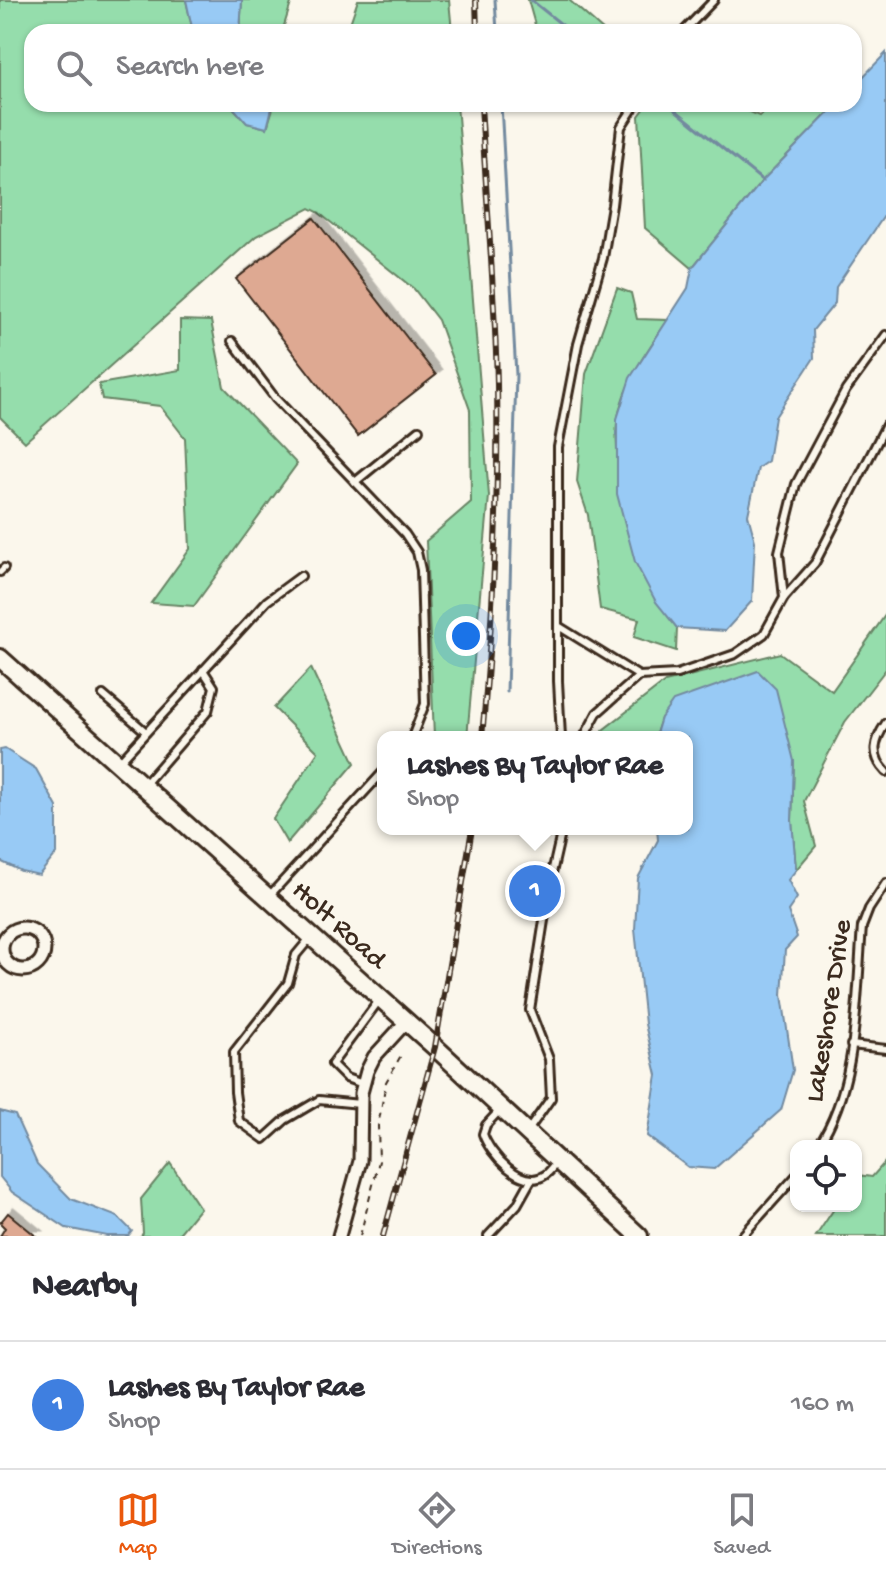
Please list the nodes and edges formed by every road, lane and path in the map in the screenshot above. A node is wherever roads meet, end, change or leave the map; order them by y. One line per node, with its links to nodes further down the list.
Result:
1 (714, 0): 2 (lane)
2 (691, 24)
3 (631, 112): 11 (lane)
4 (886, 335): 10 (lane)
5 (232, 341): 8 (lane)
6 (886, 425): 10 (lane)
7 (419, 430): 8 (lane)
8 (355, 482): 17 (lane)
9 (301, 576): 13 (lane)
10 (784, 598): 14 (lane)
11 (560, 627): 14 (lane); 18 (lane)
12 (0, 658): 21 (main road, Holt Road)
13 (203, 670): 20 (lane); 24 (lane)
14 (639, 676): 19 (lane)
15 (103, 695): 20 (lane)
16 (886, 723): 22 (lane)
17 (414, 731)
18 (561, 731)
19 (587, 731)
20 (146, 732): 21 (lane)
21 (117, 763): 24 (main road, Holt Road)
22 (886, 772)
23 (377, 779): 27 (lane)
24 (143, 786): 27 (main road, Holt Road)
25 (561, 835): 37 (lane)
26 (886, 883): 31 (lane, Lakeshore Drive)
27 (267, 898): 28 (main road, Holt Road)
28 (311, 937): 29 (main road, Holt Road); 35 (lane)
29 (380, 999): 30 (main road, Holt Road); 34 (lane)
30 (406, 1022): 34 (street); 36 (main road, Holt Road)
31 (851, 1045): 32 (lane); 38 (lane, Lakeshore Drive)
32 (886, 1049)
33 (403, 1052): 43 (path)
34 (363, 1084): 35 (street)
35 (360, 1104): 42 (street)
36 (501, 1108): 37 (main road, Holt Road); 40 (lane)
37 (527, 1132): 39 (main road, Holt Road)
38 (821, 1140)
39 (558, 1161): 40 (lane); 45 (main road, Holt Road)
40 (531, 1180): 44 (lane)
41 (790, 1183): 46 (lane)
42 (339, 1236)
43 (360, 1236)
44 (488, 1236)
45 (639, 1236)
46 (742, 1236)

